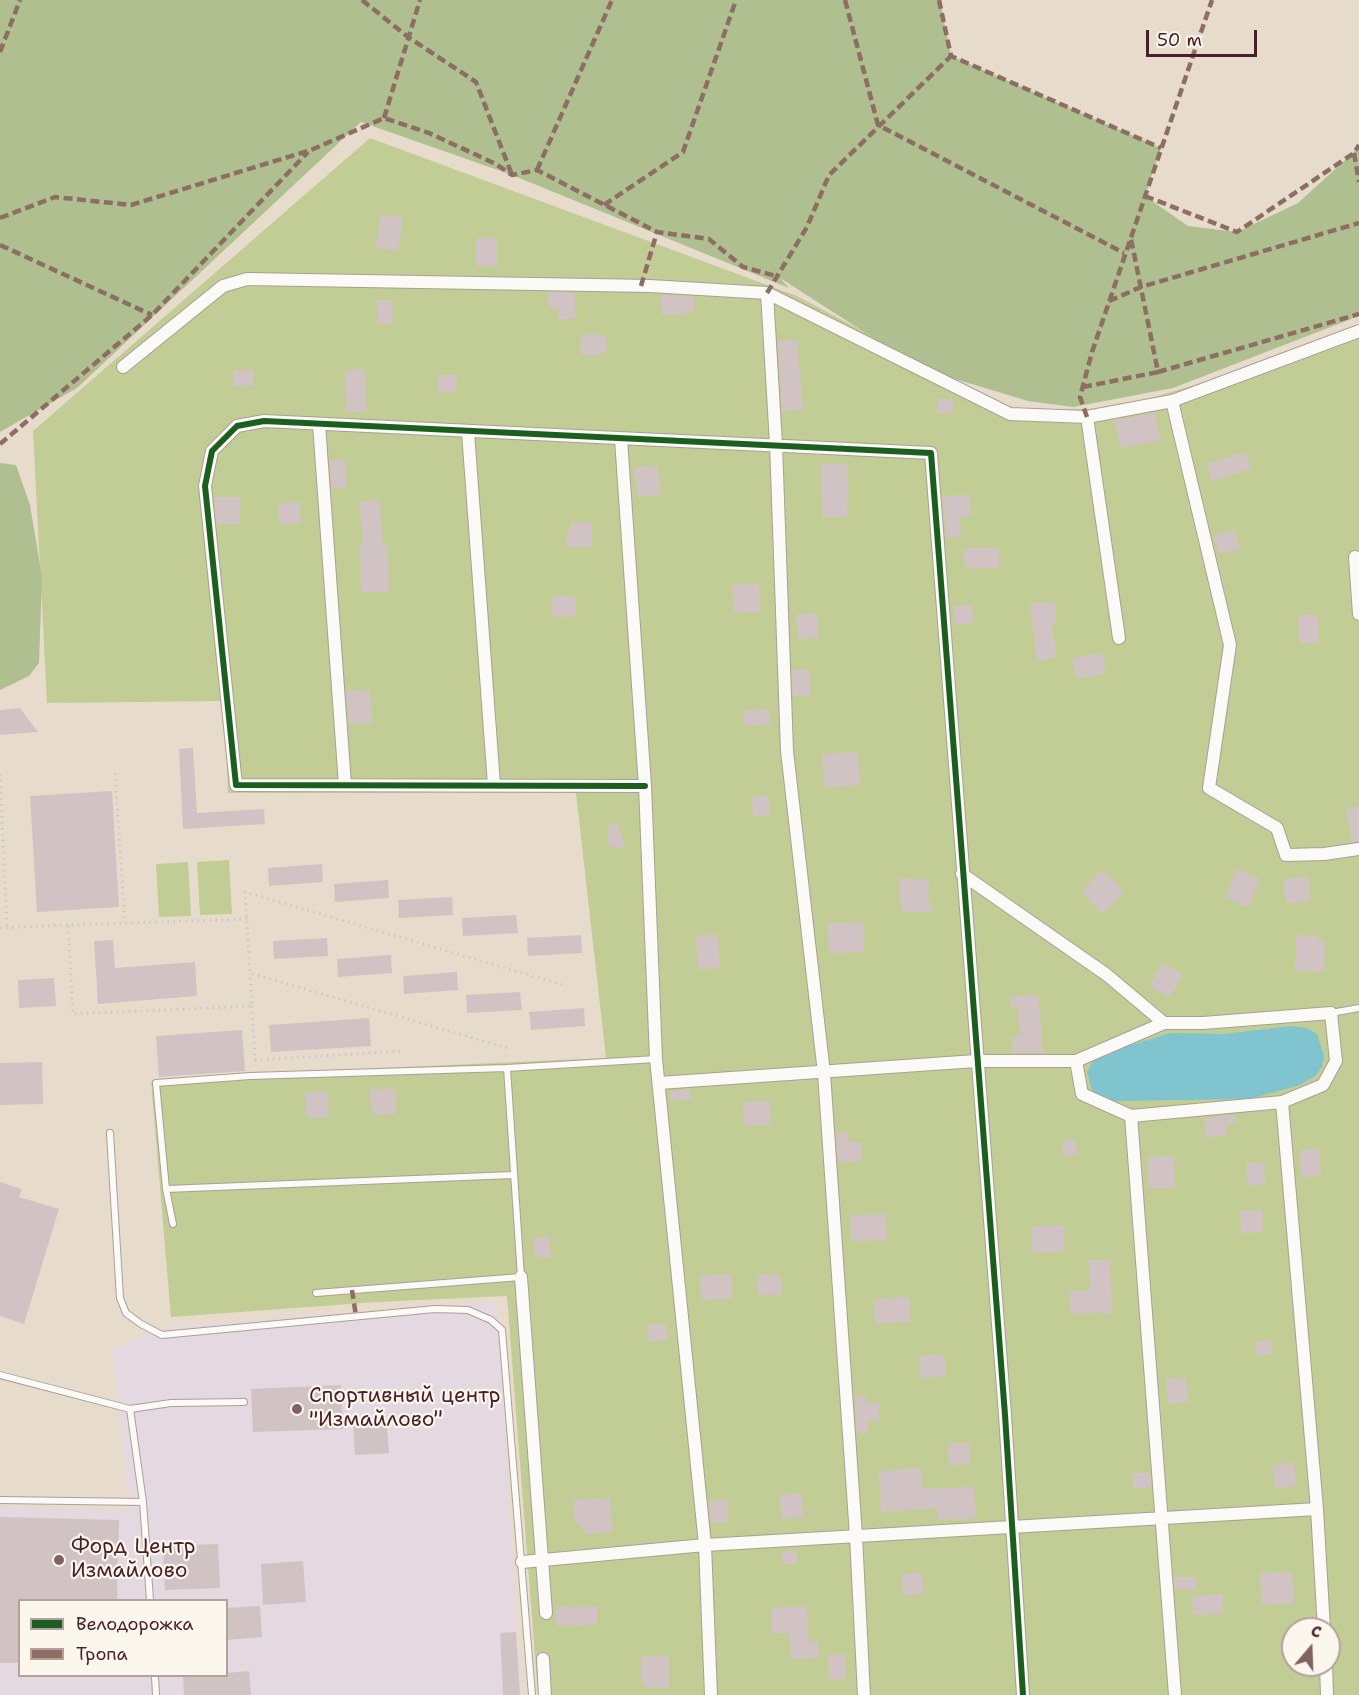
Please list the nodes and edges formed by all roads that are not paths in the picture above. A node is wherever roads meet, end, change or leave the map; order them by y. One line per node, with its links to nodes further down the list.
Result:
1 (767, 294): 3 (street); 5 (street); 9 (street)
2 (1359, 331): 4 (street)
3 (123, 367)
4 (1172, 401): 5 (street); 16 (street)
5 (1087, 417): 12 (street)
6 (319, 424): 7 (street); 13 (street); 13 (street)
7 (468, 432): 8 (street); 14 (street)
8 (621, 440): 9 (street); 15 (street)
9 (776, 444): 17 (street); 25 (street)
10 (1354, 557): 11 (street)
11 (1359, 614)
12 (1119, 638)
13 (345, 785): 14 (street)
14 (494, 785): 15 (street)
15 (645, 786): 21 (street)
16 (1359, 849)
17 (962, 874): 20 (street); 22 (street)
18 (1359, 1008): 19 (lane)
19 (1331, 1013): 20 (street); 27 (street)
20 (1164, 1023): 23 (street)
21 (656, 1059): 24 (lane); 26 (street)
22 (976, 1061): 23 (street); 25 (street); 42 (street)
23 (1076, 1061): 28 (street)
24 (507, 1068): 30 (lane); 31 (lane)
25 (824, 1073): 26 (street); 43 (street)
26 (659, 1083): 44 (street)
27 (1282, 1102): 28 (street); 40 (street)
28 (1131, 1116): 41 (street)
29 (110, 1133): 46 (lane)
30 (513, 1175): 31 (lane); 33 (lane)
31 (166, 1189): 32 (lane)
32 (173, 1224)
33 (520, 1277): 34 (lane); 45 (street)
34 (316, 1293)
35 (0, 1375): 37 (lane)
36 (244, 1402): 37 (lane)
37 (130, 1409): 39 (lane)
38 (0, 1500): 39 (lane)
39 (143, 1502): 47 (lane)
40 (1317, 1509): 41 (street); 49 (street)
41 (1162, 1518): 42 (street); 59 (street)
42 (1012, 1527): 43 (street); 58 (street)
43 (856, 1536): 44 (street); 57 (street)
44 (705, 1545): 45 (street); 56 (street)
45 (540, 1560): 46 (street); 48 (street)
46 (522, 1562): 54 (lane)
47 (150, 1599)
48 (546, 1613)
49 (1322, 1617)
50 (543, 1659): 55 (street)
51 (155, 1677): 53 (lane)
52 (1326, 1677): 60 (street)
53 (156, 1695)
54 (532, 1695)
55 (546, 1695)
56 (711, 1695)
57 (864, 1695)
58 (1023, 1695)
59 (1175, 1695)
60 (1327, 1695)

